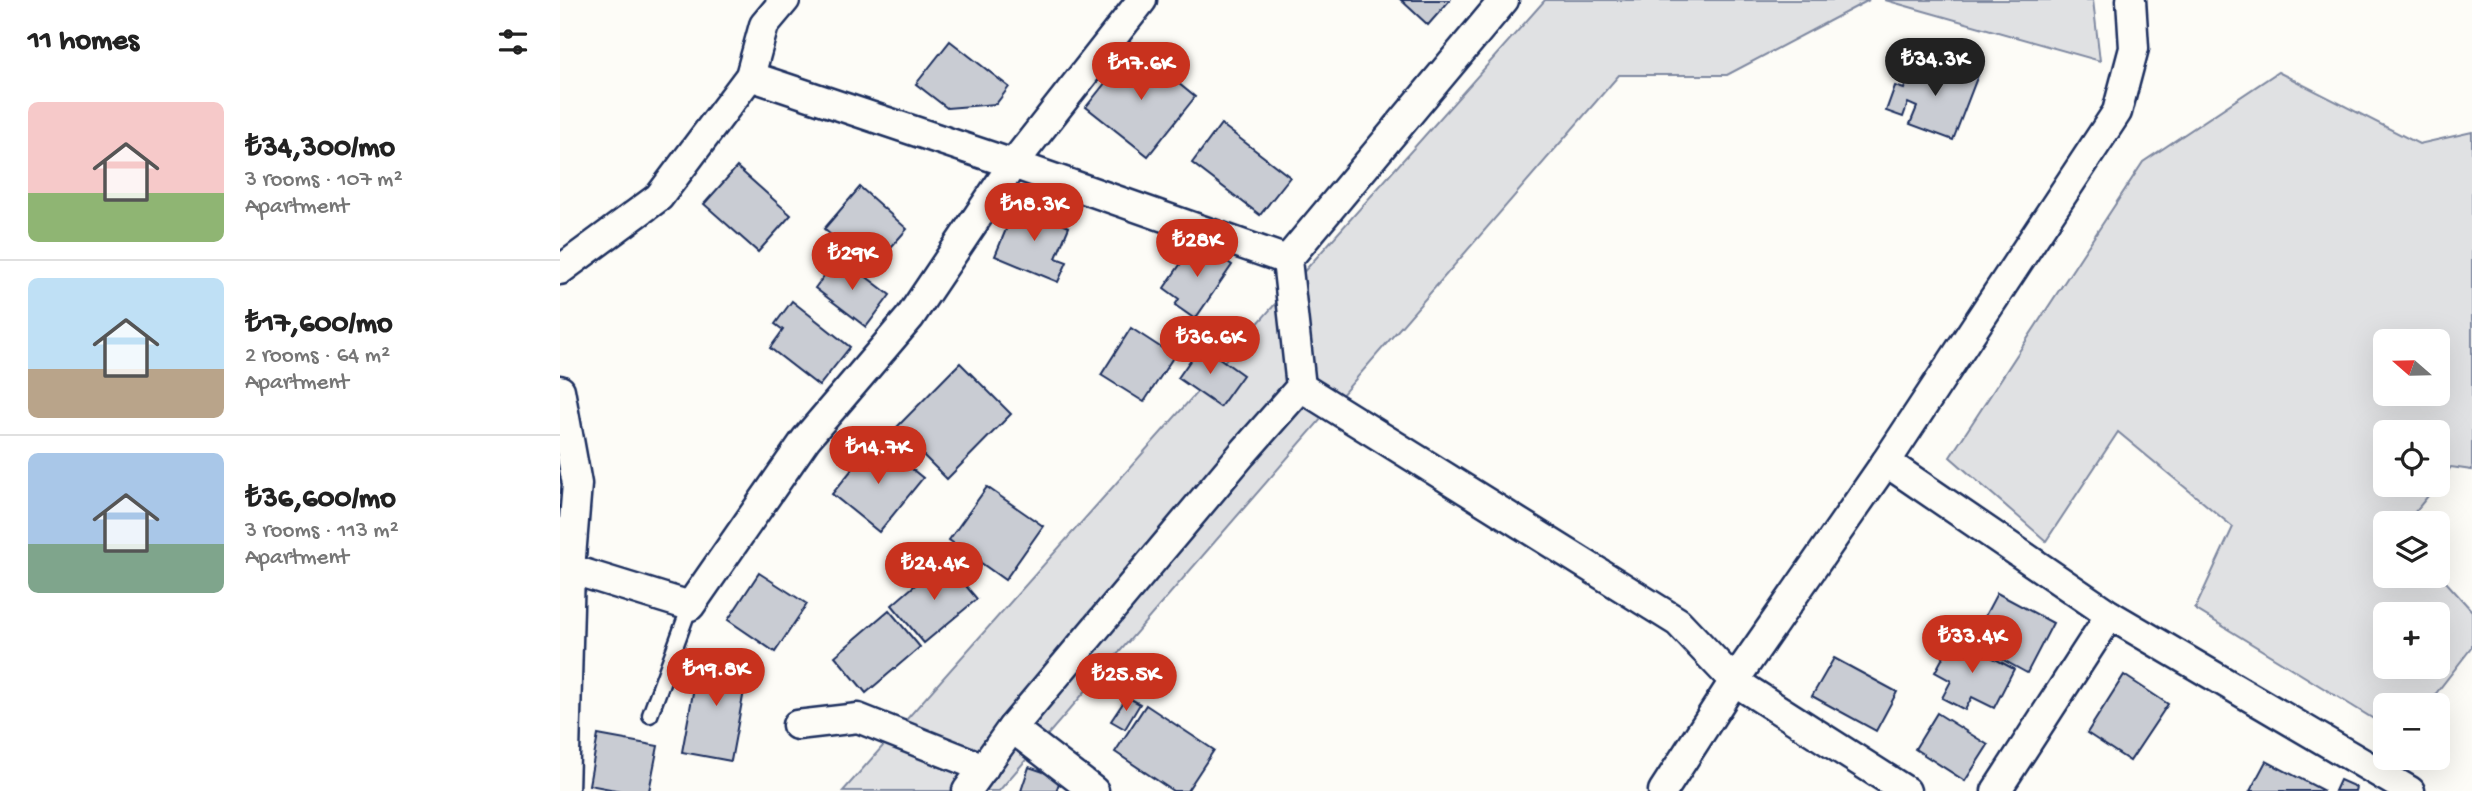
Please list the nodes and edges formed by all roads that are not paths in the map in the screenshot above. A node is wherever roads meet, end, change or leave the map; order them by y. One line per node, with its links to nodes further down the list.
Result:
1 (785, 0): 5 (street)
2 (1142, 0): 6 (street)
3 (1504, 0): 7 (street)
4 (2131, 0): 11 (street)
5 (750, 76): 6 (street); 8 (street)
6 (1013, 164): 7 (street); 13 (street)
7 (1287, 260): 9 (street)
8 (560, 270)
9 (1301, 387): 15 (street); 18 (street)
10 (560, 390): 12 (street)
11 (1886, 462): 14 (street); 15 (street)
12 (570, 569): 13 (street); 20 (street)
13 (690, 606): 16 (lane)
14 (2110, 615): 25 (street); 26 (street)
15 (1734, 681): 23 (street); 24 (street)
16 (650, 715)
17 (797, 725): 19 (street)
18 (1012, 728): 19 (street); 22 (street)
19 (987, 779): 21 (street)
20 (564, 791)
21 (967, 791)
22 (1094, 791)
23 (1663, 791)
24 (1906, 791)
25 (1996, 791)
26 (2410, 791)

